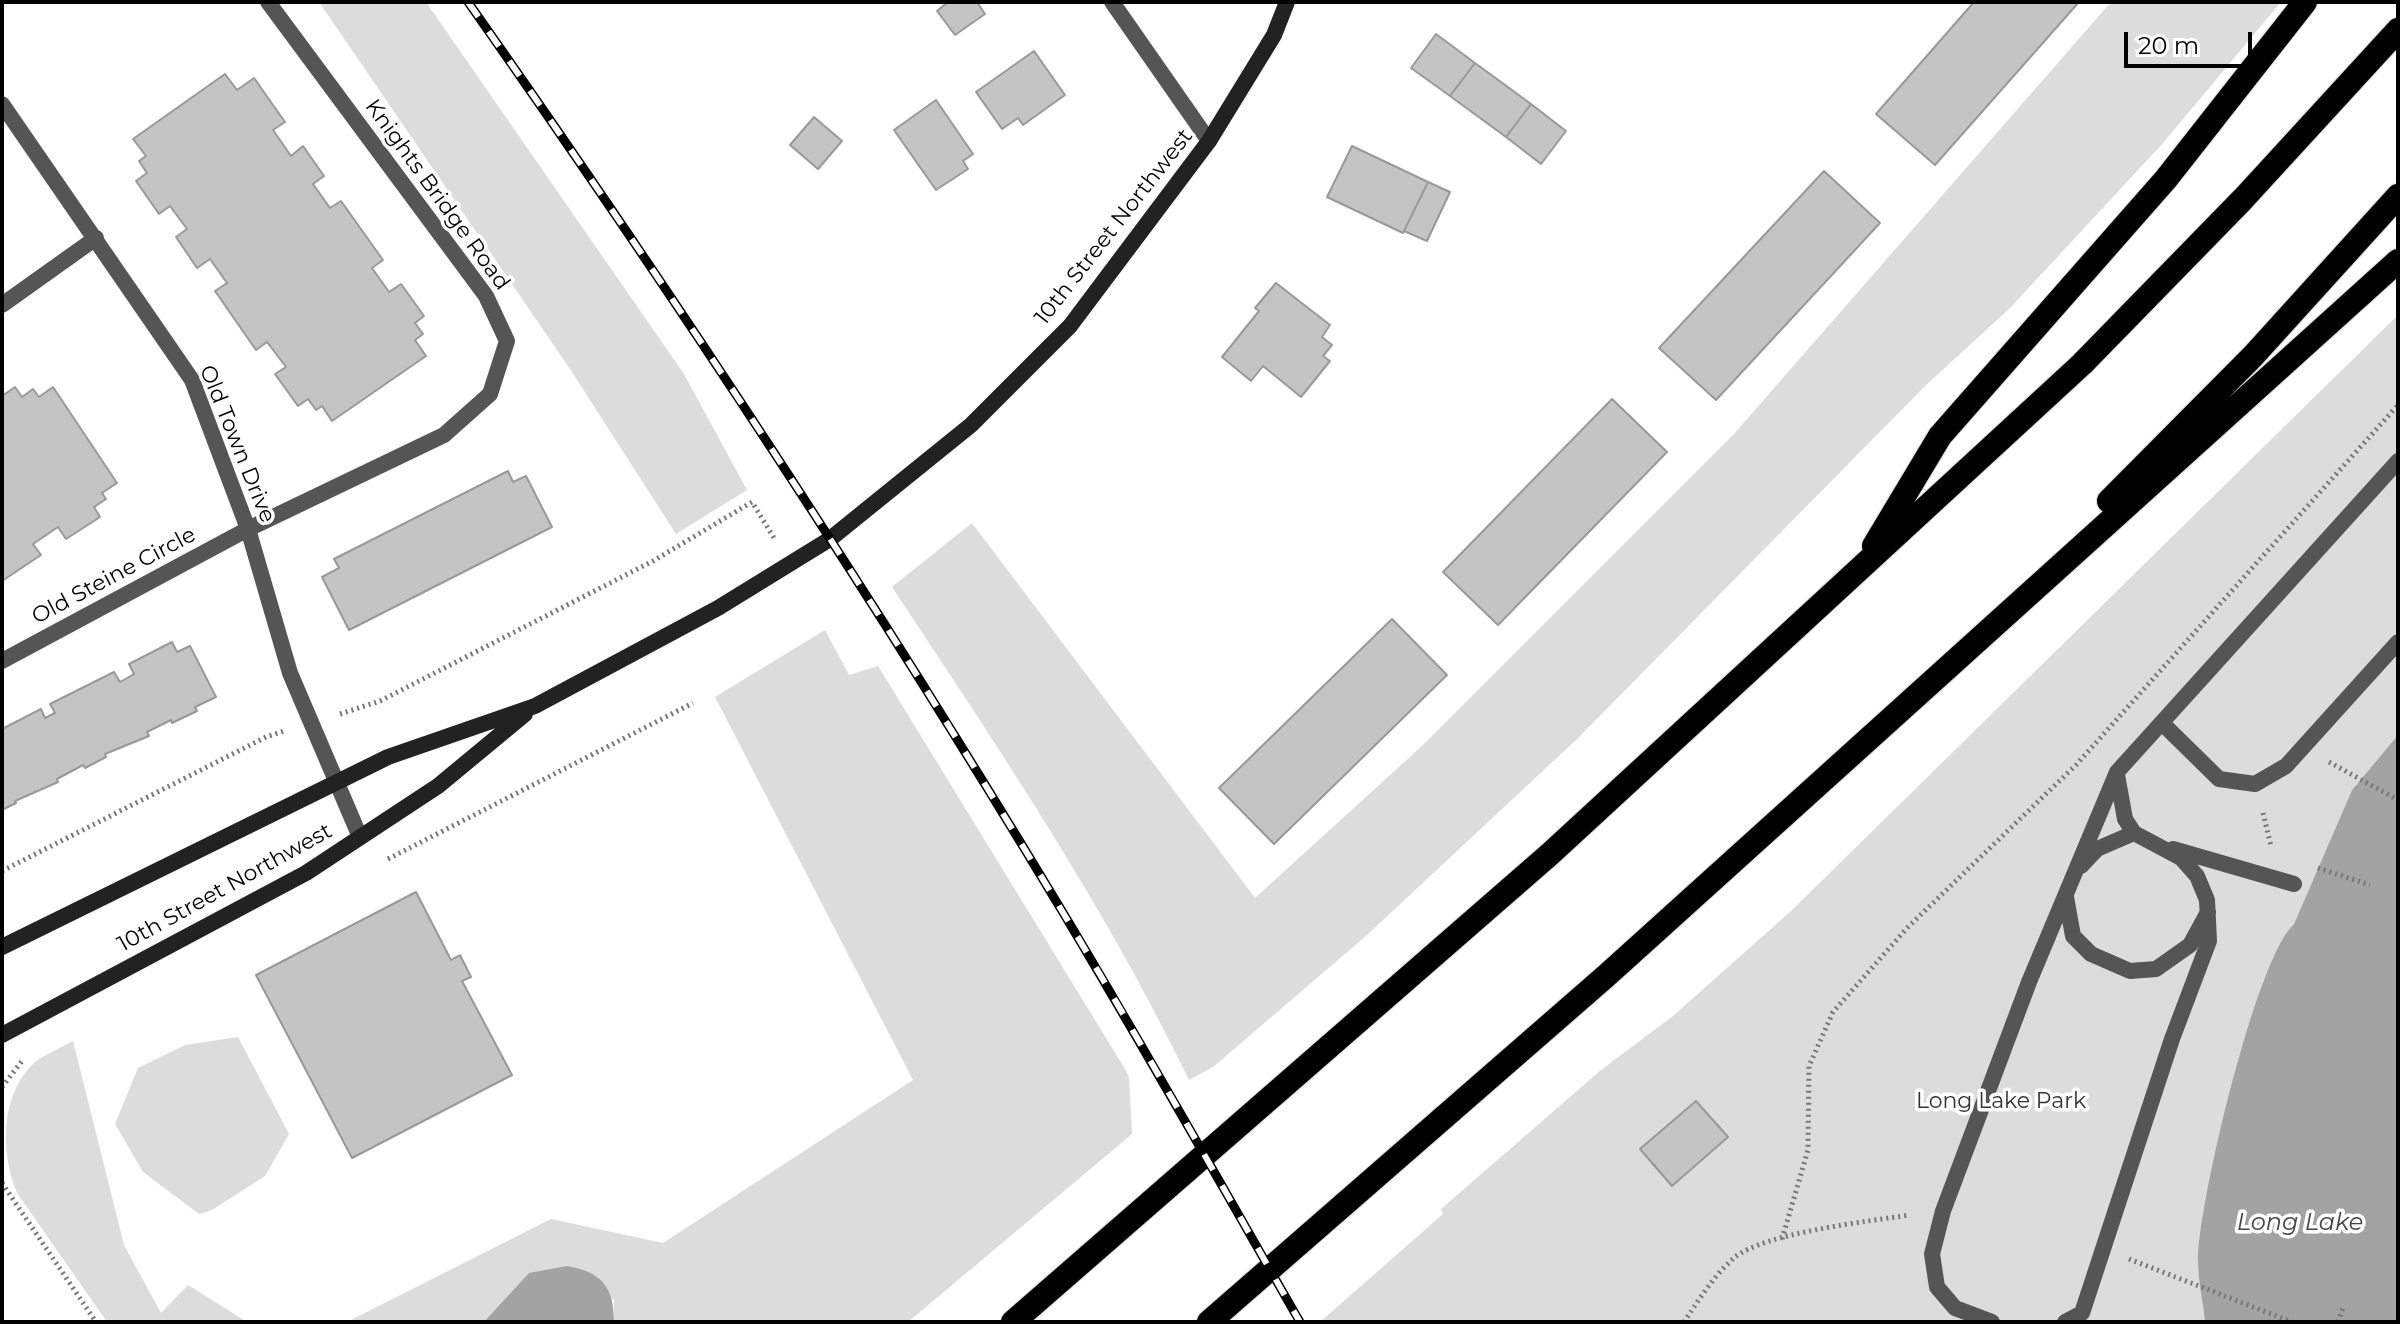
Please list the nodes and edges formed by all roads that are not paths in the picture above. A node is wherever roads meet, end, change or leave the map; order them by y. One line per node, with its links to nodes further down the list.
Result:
1 (268, 2): 13 (street, Knights Bridge Road)
2 (1112, 2): 7 (street)
3 (1287, 2): 7 (street, 10th Street Northwest)
4 (2305, 2): 14 (highway)
5 (2398, 30): 14 (highway)
6 (2, 104): 9 (street, Old Town Drive)
7 (1209, 141): 17 (street, 10th Street Northwest)
8 (2398, 196): 19 (highway)
9 (96, 238): 11 (street); 13 (street, Old Town Drive)
10 (2398, 261): 19 (highway)
11 (2, 305)
12 (2396, 468): 18 (street)
13 (248, 529): 16 (street, Old Steine Circle); 21 (street, Old Town Drive)
14 (1861, 568): 30 (highway)
15 (2398, 642): 18 (street)
16 (2, 661)
17 (535, 706): 21 (street, 10th Street Northwest); 23 (street, 10th Street Northwest)
18 (2162, 723): 20 (street)
19 (1871, 735): 31 (highway)
20 (2117, 772): 22 (street); 26 (street)
21 (335, 782): 23 (street, Old Town Drive); 28 (street, 10th Street Northwest)
22 (2134, 833): 24 (street); 26 (street)
23 (360, 837): 29 (street, 10th Street Northwest)
24 (2159, 845): 25 (street); 27 (street)
25 (2294, 884)
26 (2066, 895): 27 (street); 32 (street)
27 (2208, 910): 33 (street)
28 (2, 947)
29 (2, 1035)
30 (1013, 1322)
31 (1209, 1322)
32 (1992, 1322)
33 (2065, 1322)

